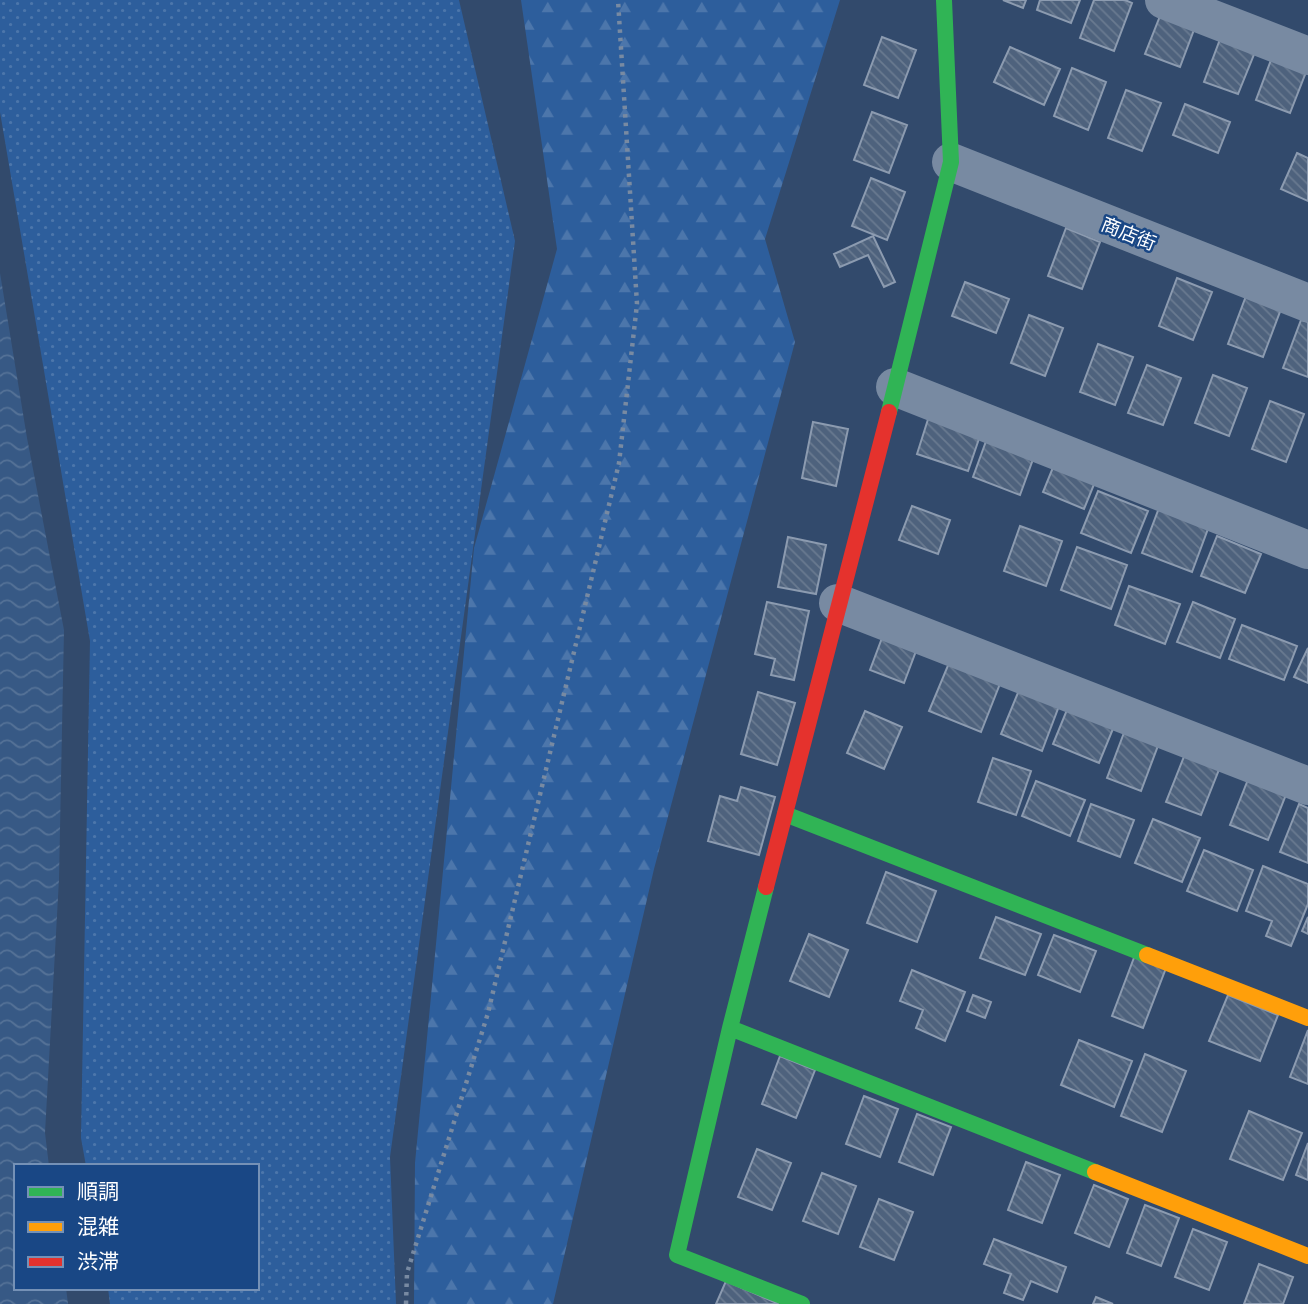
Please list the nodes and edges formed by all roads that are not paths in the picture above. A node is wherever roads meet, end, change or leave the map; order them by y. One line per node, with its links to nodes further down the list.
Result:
1 (944, 0): 4 (street)
2 (1164, 0): 3 (street)
3 (1308, 56)
4 (951, 162): 5 (street, 商店街); 6 (street)
5 (1308, 303)
6 (895, 387): 7 (street); 8 (street)
7 (1308, 550)
8 (838, 603): 9 (street); 10 (street)
9 (1308, 786)
10 (785, 814): 11 (street); 12 (street)
11 (1308, 1018)
12 (730, 1028): 13 (street); 14 (street)
13 (1308, 1256)
14 (802, 1304)

